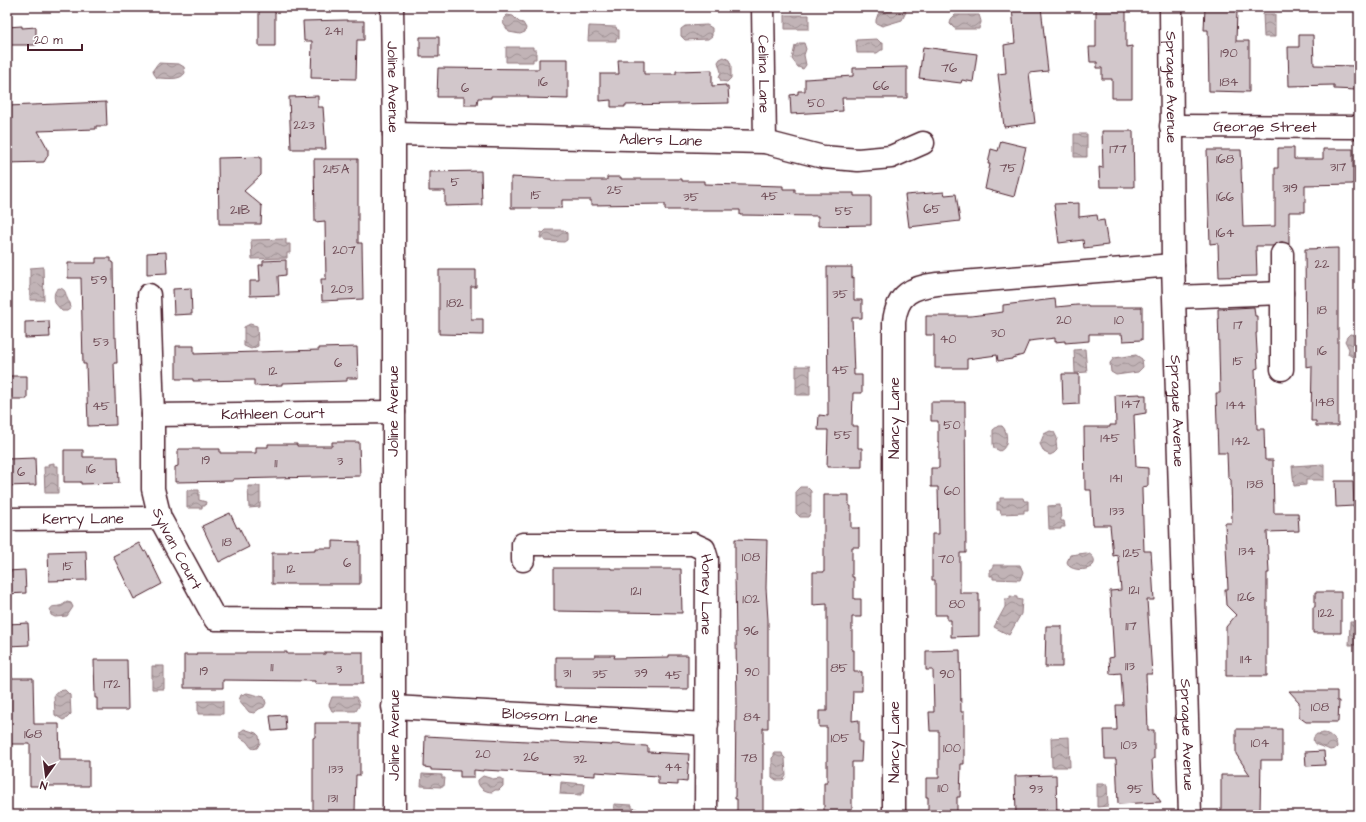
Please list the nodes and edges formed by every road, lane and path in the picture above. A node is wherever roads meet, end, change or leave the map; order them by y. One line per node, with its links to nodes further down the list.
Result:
1 (392, 7): 6 (street, Joline Avenue)
2 (763, 7): 7 (street, Celina Lane)
3 (1171, 7): 4 (street, Sprague Avenue)
4 (1171, 126): 5 (street, George Street); 10 (street, Sprague Avenue)
5 (1359, 126)
6 (394, 134): 7 (street, Adlers Lane); 15 (street, Joline Avenue)
7 (765, 142): 8 (street, Adlers Lane)
8 (923, 143)
9 (1282, 254): 11 (street)
10 (1173, 265): 13 (street, Sprague Avenue); 25 (street, Nancy Lane)
11 (1282, 294): 13 (street); 14 (street)
12 (149, 295): 16 (street, Sylvan Court)
13 (1174, 297): 26 (street, Sprague Avenue)
14 (1282, 369)
15 (394, 412): 16 (street, Kathleen Court); 20 (street, Joline Avenue)
16 (153, 415): 17 (street, Sylvan Court)
17 (160, 518): 18 (street, Kerry Lane); 20 (street, Sylvan Court)
18 (7, 519)
19 (523, 560): 22 (street, Honey Lane)
20 (393, 620): 21 (street, Joline Avenue)
21 (394, 707): 22 (street, Blossom Lane); 23 (street, Joline Avenue)
22 (707, 724): 24 (street, Honey Lane)
23 (394, 815)
24 (706, 815)
25 (894, 815)
26 (1190, 815)

